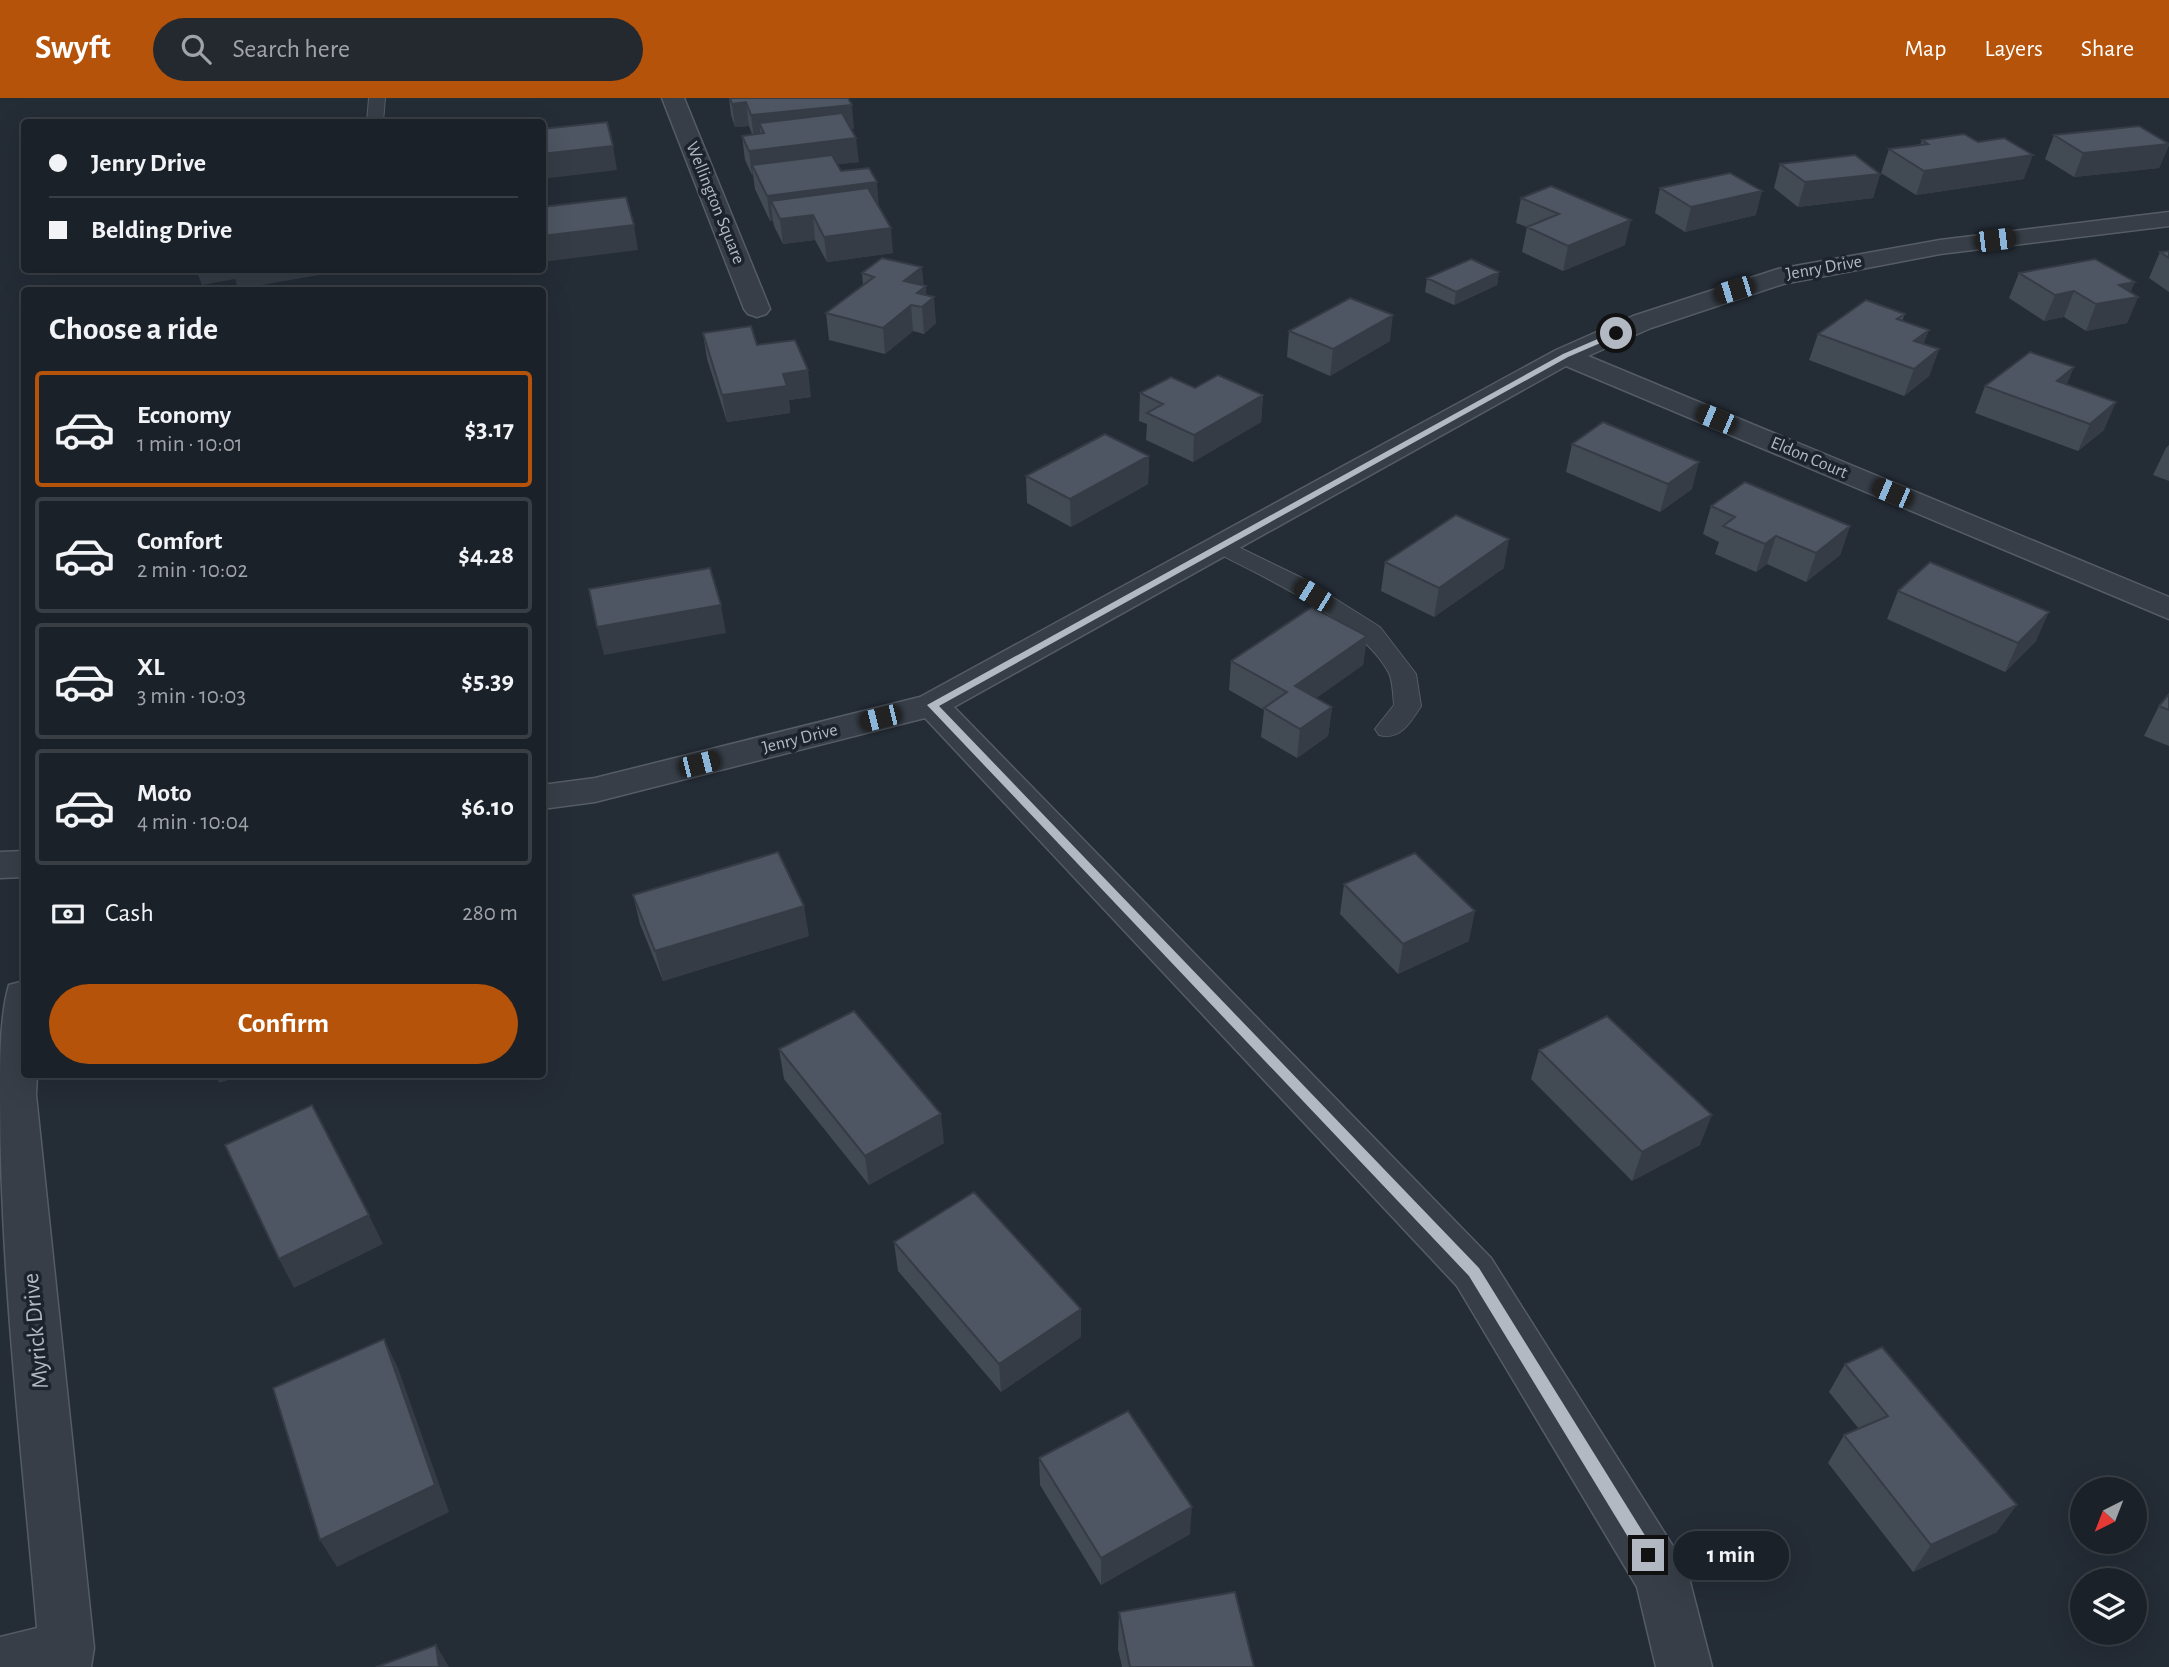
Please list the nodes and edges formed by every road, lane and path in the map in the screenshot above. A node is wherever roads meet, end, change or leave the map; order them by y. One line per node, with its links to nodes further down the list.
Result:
1 (377, 98): 3 (lane)
2 (673, 98): 5 (street, Wellington Square)
3 (374, 119)
4 (2169, 219): 6 (street, Jenry Drive)
5 (757, 309)
6 (1565, 356): 7 (street, Jenry Drive); 8 (street, Eldon Court)
7 (1222, 546): 9 (street, Jenry Drive); 10 (lane)
8 (2169, 609)
9 (932, 705): 11 (street, Jenry Drive); 17 (street)
10 (1389, 729)
11 (546, 796)
12 (21, 864): 13 (street)
13 (0, 865)
14 (21, 1026): 15 (street, Myrick Drive)
15 (65, 1658): 16 (street)
16 (0, 1665)
17 (1684, 1667)

